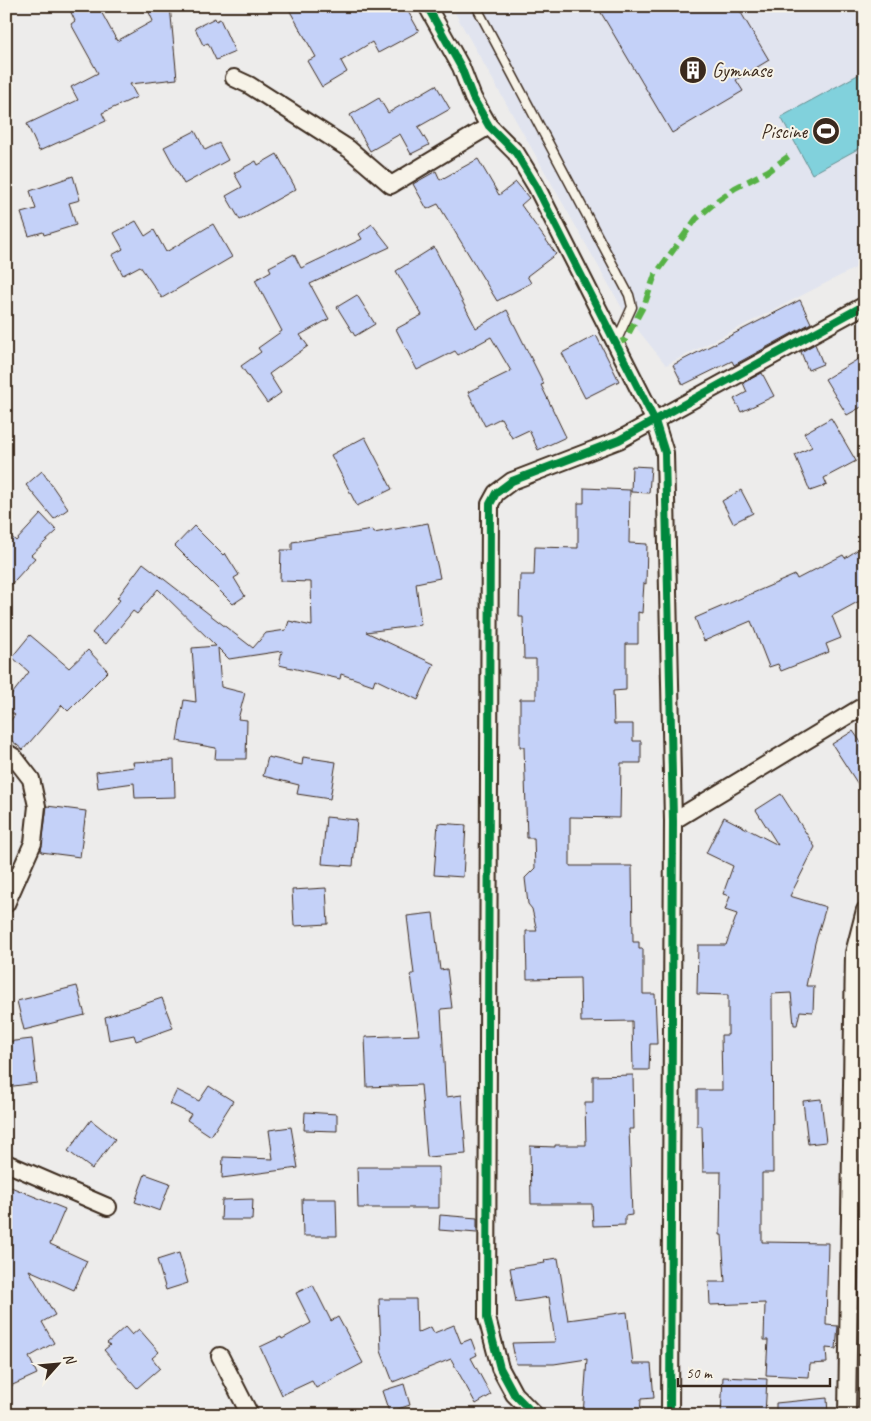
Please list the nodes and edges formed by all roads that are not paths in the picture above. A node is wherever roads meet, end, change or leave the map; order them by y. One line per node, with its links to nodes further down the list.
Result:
1 (427, 6): 4 (street)
2 (476, 6): 6 (lane)
3 (234, 78): 4 (street)
4 (489, 126): 6 (street)
5 (865, 305): 7 (street)
6 (615, 344): 7 (street)
7 (655, 421): 10 (street); 19 (street)
8 (865, 705): 10 (street)
9 (6, 752): 11 (street)
10 (673, 822): 20 (street)
11 (6, 904)
12 (865, 910): 13 (street)
13 (852, 1113): 14 (street); 21 (street)
14 (865, 1126)
15 (6, 1163): 16 (street)
16 (108, 1207)
17 (220, 1356): 18 (street)
18 (250, 1415)
19 (535, 1415)
20 (670, 1415)
21 (847, 1415)

